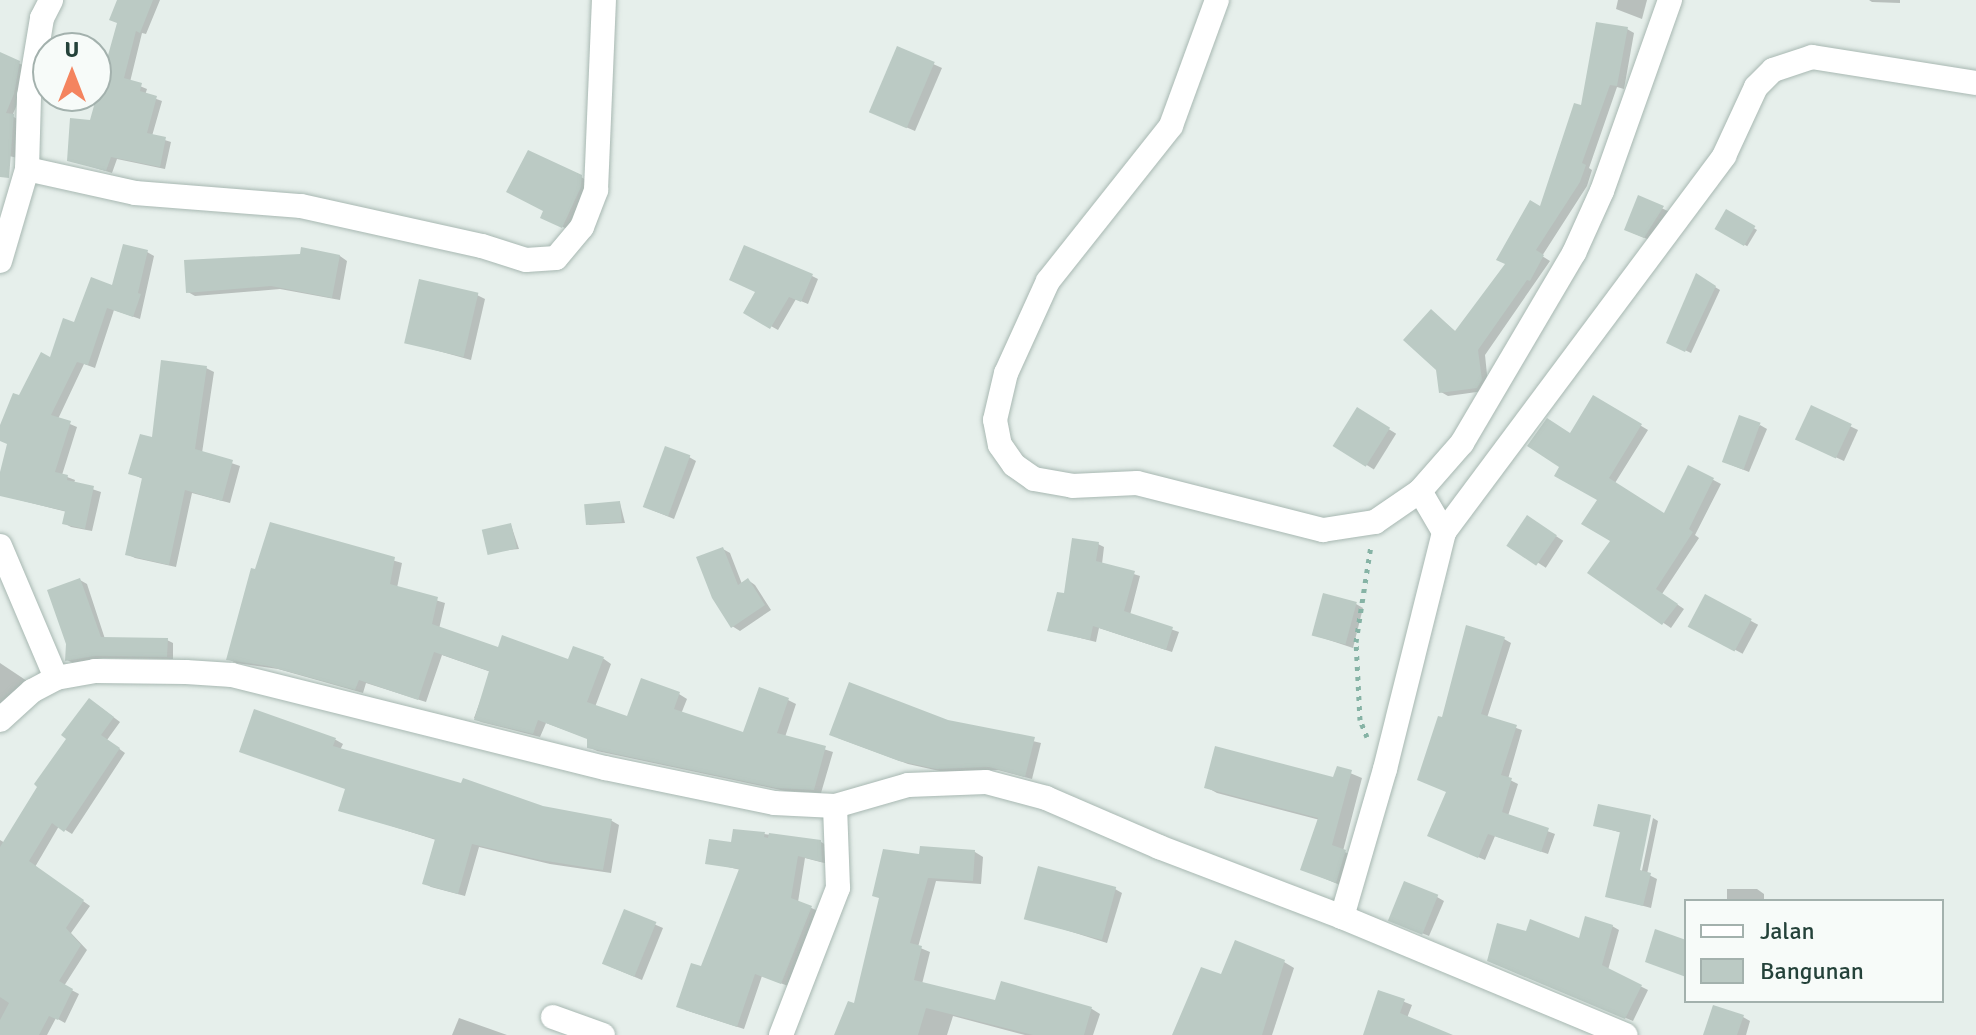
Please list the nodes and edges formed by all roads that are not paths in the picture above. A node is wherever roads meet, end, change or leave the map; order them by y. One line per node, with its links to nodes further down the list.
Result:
1 (51, 0): 6 (street)
2 (604, 0): 6 (street)
3 (1217, 0): 8 (street)
4 (1670, 0): 8 (street)
5 (1976, 83): 9 (street)
6 (27, 169): 7 (street)
7 (0, 261)
8 (1420, 491): 9 (street)
9 (1444, 532): 14 (street)
10 (0, 546): 11 (street)
11 (56, 678): 12 (street); 13 (street)
12 (0, 720)
13 (835, 806): 14 (street); 17 (street)
14 (1342, 917): 18 (street)
15 (553, 1017): 16 (street)
16 (603, 1035)
17 (781, 1035)
18 (1625, 1035)

